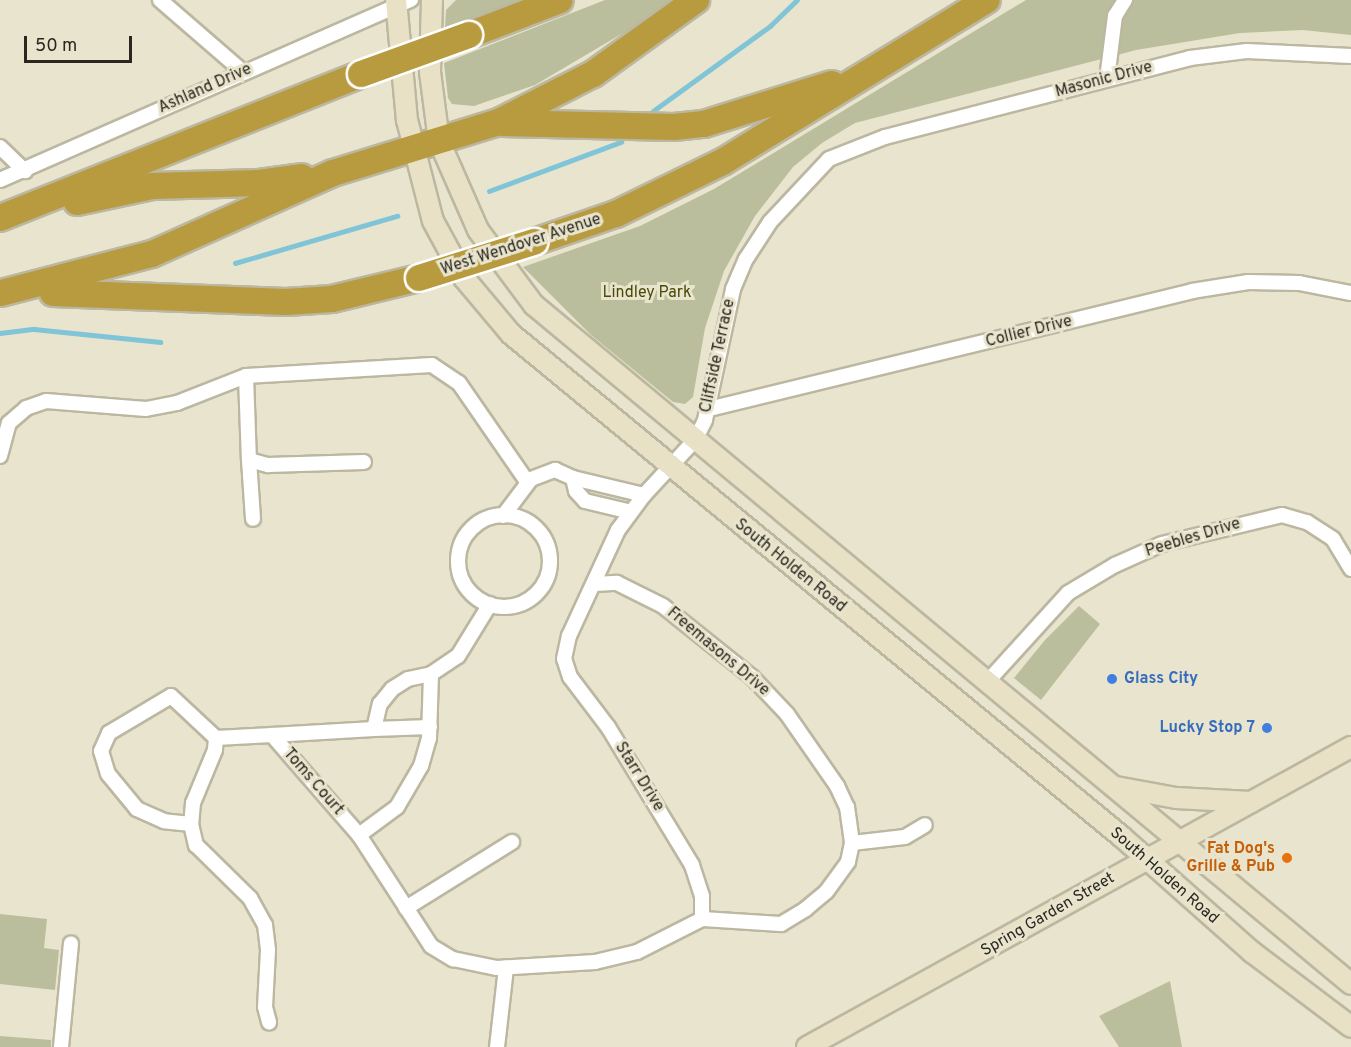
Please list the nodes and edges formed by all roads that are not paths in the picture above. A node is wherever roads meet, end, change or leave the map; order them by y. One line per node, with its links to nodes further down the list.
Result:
1 (159, 0): 9 (street)
2 (432, 0): 13 (main road)
3 (561, 0): 20 (highway, bridge)
4 (696, 0): 12 (highway)
5 (987, 0): 10 (highway, West Wendover Avenue)
6 (1125, 0): 11 (street)
7 (401, 2): 9 (street, Ashland Drive); 16 (main road, South Holden Road)
8 (1351, 56): 11 (street, Masonic Drive)
9 (242, 71): 17 (street, Ashland Drive)
10 (865, 74): 12 (highway); 21 (highway, West Wendover Avenue, bridge)
11 (1107, 79): 14 (street, Masonic Drive)
12 (500, 122): 13 (highway)
13 (439, 141): 16 (highway); 25 (main road)
14 (862, 144): 24 (street, Cliffside Terrace)
15 (0, 147): 17 (street)
16 (412, 149): 18 (highway); 29 (main road, South Holden Road)
17 (25, 171): 19 (street, Ashland Drive)
18 (333, 174): 20 (highway); 21 (highway)
19 (0, 180)
20 (0, 219)
21 (0, 293)
22 (1351, 293): 24 (street, Collier Drive)
23 (246, 376): 26 (street); 27 (street); 31 (street)
24 (710, 408): 25 (street, Cliffside Terrace)
25 (695, 440): 29 (street, Cliffside Terrace); 42 (main road)
26 (0, 456)
27 (249, 459): 28 (street); 37 (street)
28 (364, 462)
29 (670, 467): 33 (street, Starr Drive); 56 (main road, South Holden Road)
30 (573, 478): 31 (street); 32 (street); 34 (street)
31 (528, 483): 36 (street)
32 (592, 483): 33 (street); 34 (street)
33 (644, 495): 35 (street, Starr Drive)
34 (585, 501): 35 (street)
35 (631, 512): 39 (street, Starr Drive)
36 (503, 516): 40 (street); 40 (street)
37 (253, 519)
38 (1351, 569): 42 (street, Peebles Drive)
39 (595, 584): 55 (street, Freemasons Drive); 58 (street, Starr Drive)
40 (490, 604): 41 (street)
41 (431, 674): 43 (street); 44 (street)
42 (988, 681): 48 (main road)
43 (430, 726): 44 (street); 52 (street)
44 (374, 729): 45 (street)
45 (272, 735): 46 (street, Toms Court); 52 (street, Toms Court)
46 (216, 738): 50 (street); 50 (street)
47 (1351, 747): 49 (main road, Spring Garden Street)
48 (1116, 787): 49 (main road); 53 (main road)
49 (1251, 802): 53 (main road, Spring Garden Street)
50 (191, 824): 62 (street)
51 (925, 825): 55 (street)
52 (359, 835): 57 (street, Toms Court)
53 (1177, 840): 56 (main road, Spring Garden Street); 61 (main road)
54 (512, 842): 57 (street)
55 (852, 843): 58 (street, Freemasons Drive)
56 (1146, 859): 63 (main road, South Holden Road); 66 (main road, Spring Garden Street)
57 (406, 908): 60 (street, Toms Court)
58 (702, 919): 60 (street)
59 (71, 943): 64 (street)
60 (506, 968): 65 (street)
61 (1351, 984)
62 (269, 1022)
63 (1351, 1027)
64 (61, 1047)
65 (497, 1047)
66 (807, 1047)

